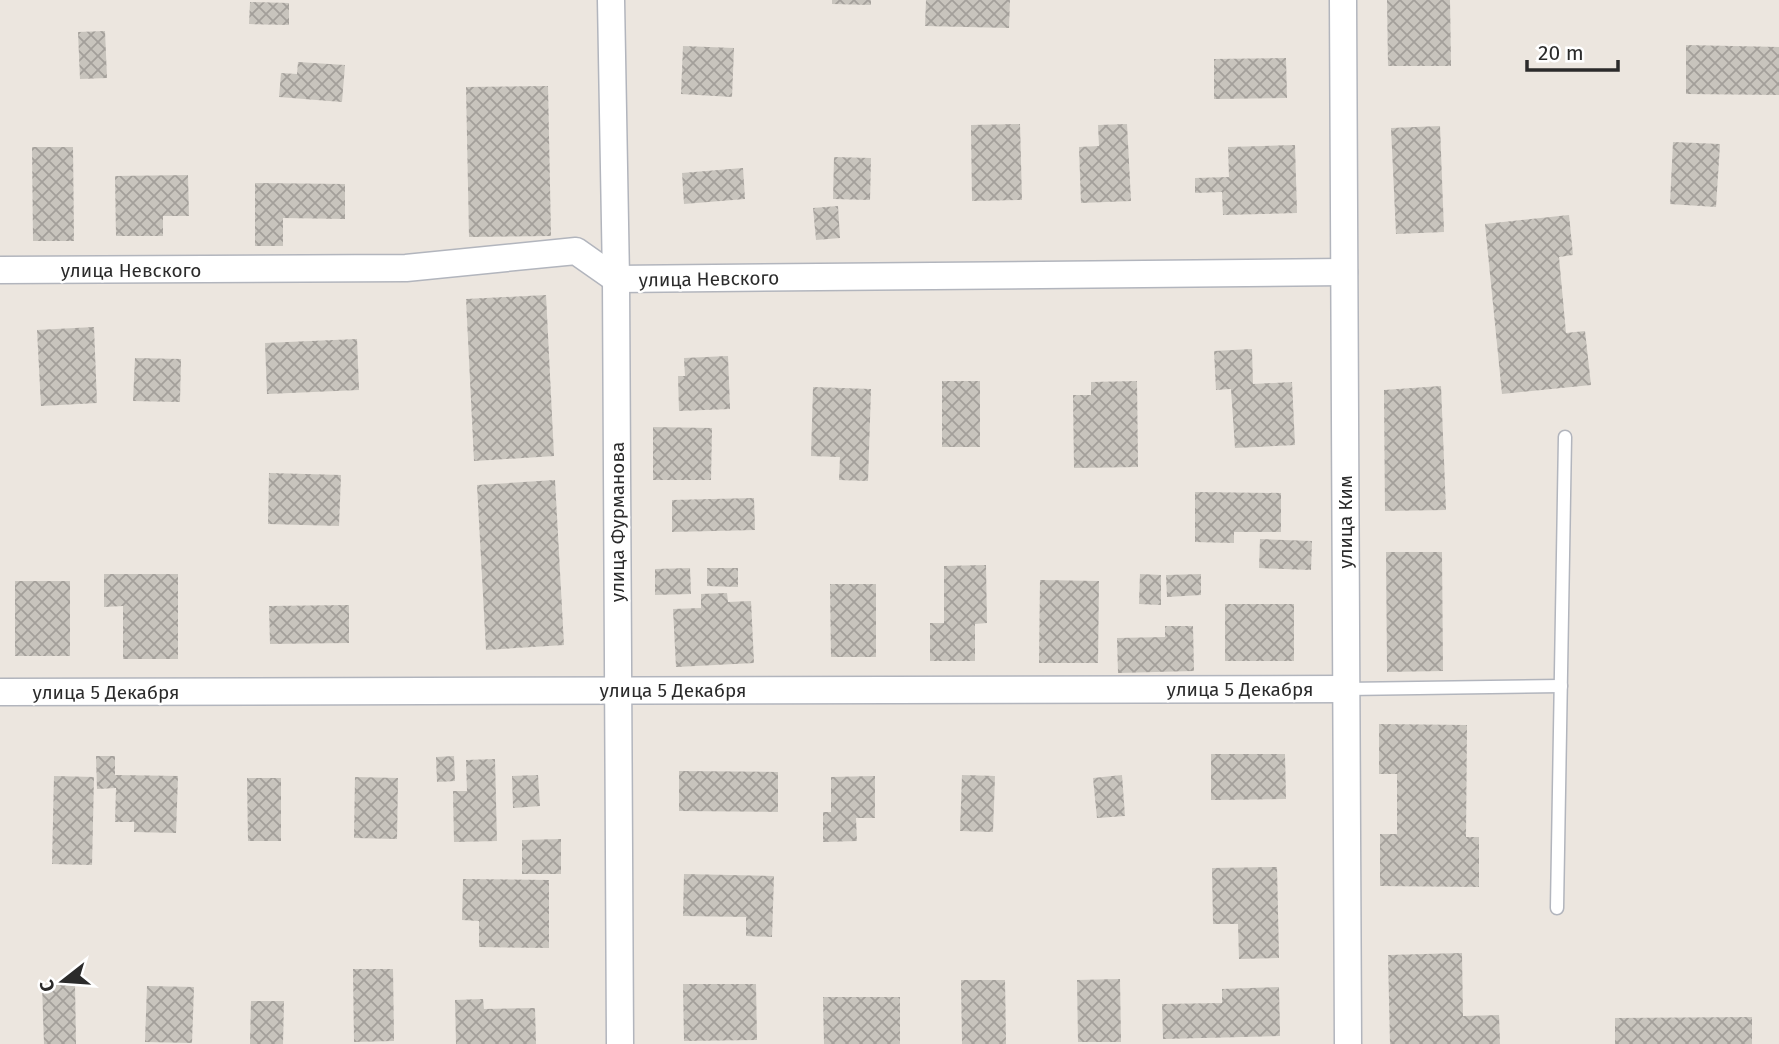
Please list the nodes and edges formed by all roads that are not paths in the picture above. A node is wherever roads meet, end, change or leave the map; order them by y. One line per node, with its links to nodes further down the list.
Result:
1 (611, 0): 5 (street, улица Фурманова)
2 (1343, 0): 4 (street, улица Ким)
3 (0, 270): 5 (street, улица Невского)
4 (1344, 272): 5 (street, улица Невского); 8 (street, улица Ким)
5 (616, 279): 9 (street, улица Фурманова)
6 (1565, 437): 7 (lane)
7 (1561, 686): 8 (lane); 11 (lane)
8 (1346, 689): 9 (street, улица 5 Декабря); 13 (street, улица Ким)
9 (617, 690): 10 (street, улица 5 Декабря); 12 (street, улица Фурманова)
10 (0, 692)
11 (1557, 908)
12 (620, 1044)
13 (1348, 1044)

